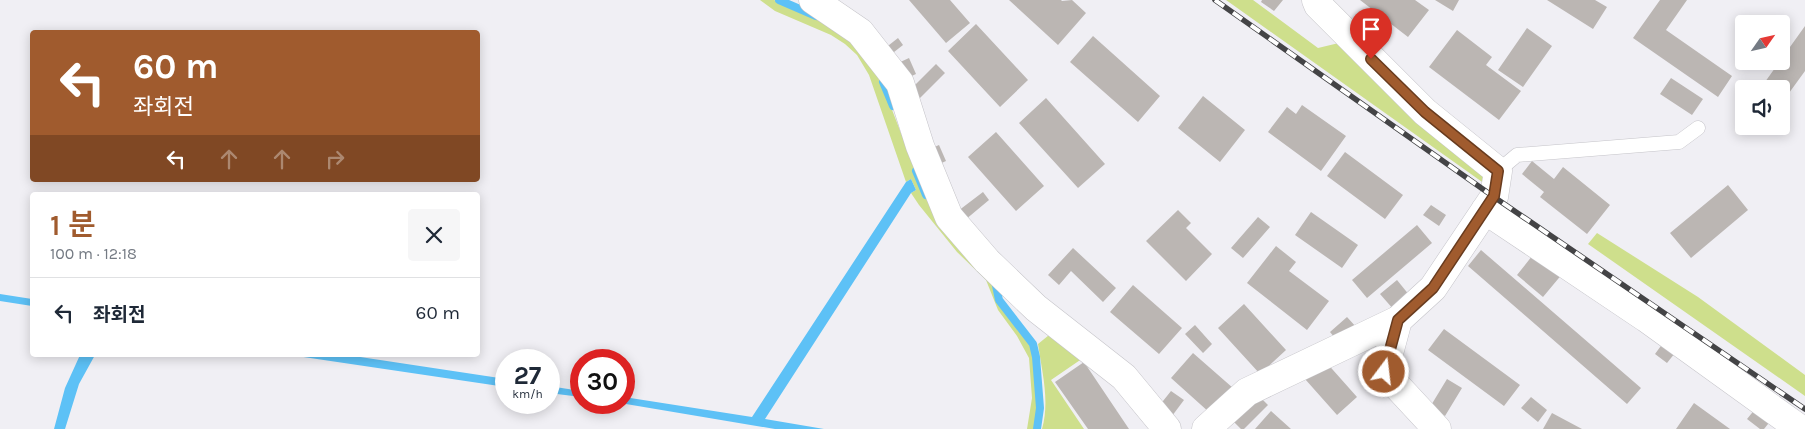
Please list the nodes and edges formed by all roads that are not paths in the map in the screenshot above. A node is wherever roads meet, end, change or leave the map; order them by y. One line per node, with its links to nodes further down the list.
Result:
1 (813, 0): 7 (street)
2 (1316, 0): 4 (street)
3 (1698, 128): 4 (lane)
4 (1498, 171): 5 (street)
5 (1485, 210): 6 (street); 10 (street)
6 (1398, 320): 8 (street); 9 (street)
7 (1167, 429)
8 (1206, 429)
9 (1437, 429)
10 (1800, 429)

